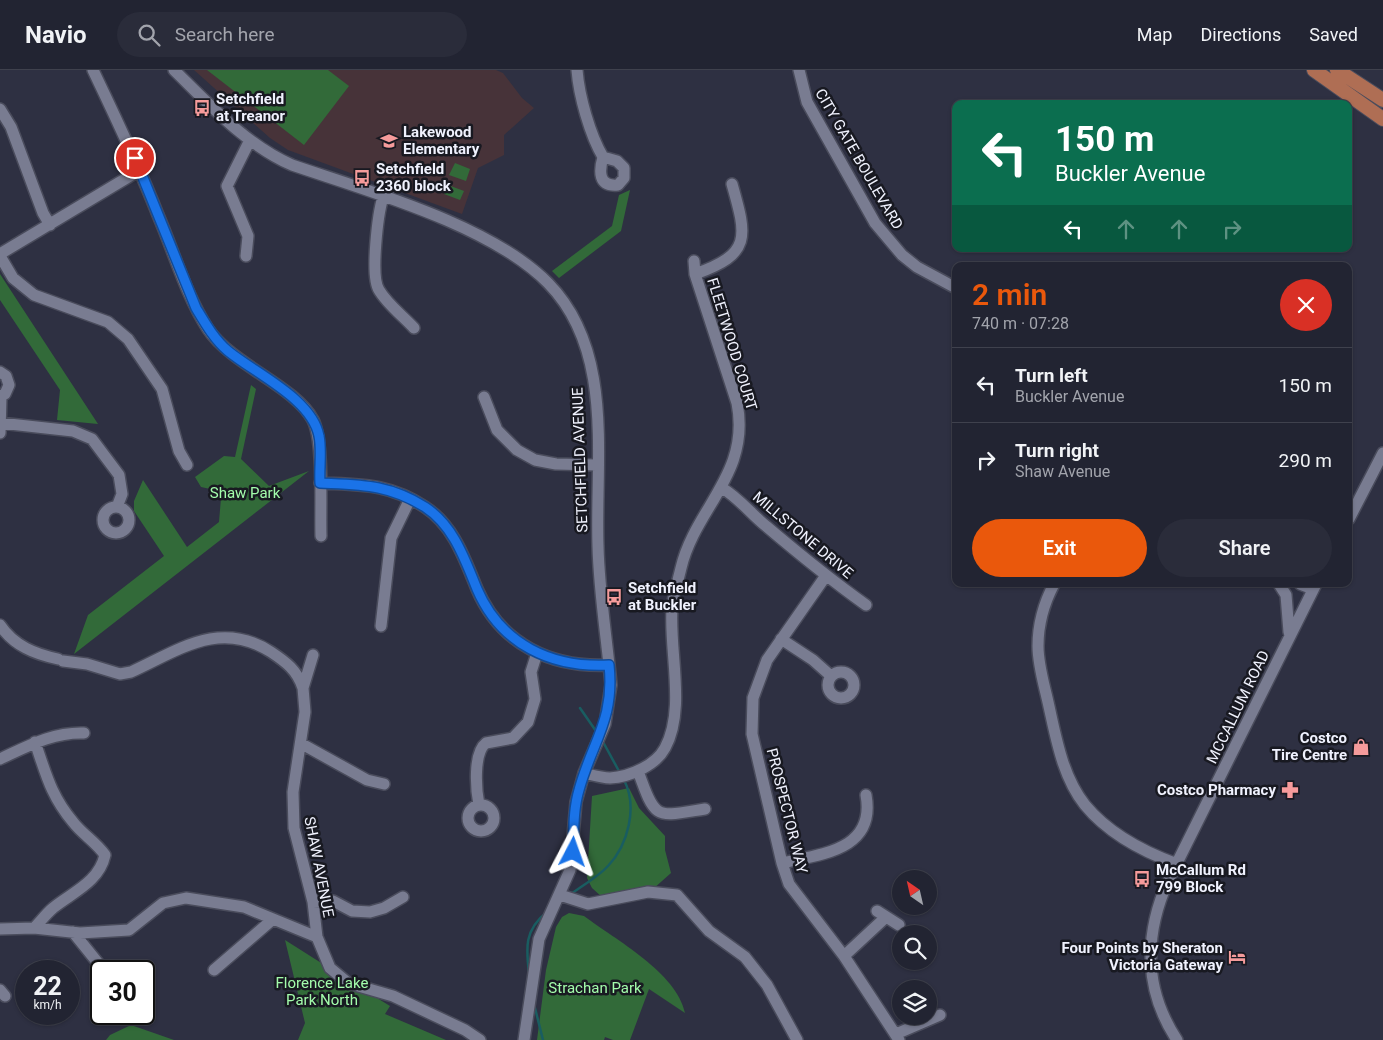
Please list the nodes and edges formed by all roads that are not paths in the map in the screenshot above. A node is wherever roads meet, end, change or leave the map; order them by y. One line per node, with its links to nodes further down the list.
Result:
1 (94, 70): 12 (street)
2 (174, 70): 10 (street, SETCHFIELD AVENUE)
3 (577, 70): 11 (street)
4 (799, 70): 20 (street, CITY GATE BOULEVARD)
5 (1314, 70): 9 (main road)
6 (1337, 70): 7 (main road)
7 (1383, 100)
8 (0, 110): 15 (street)
9 (1383, 119)
10 (250, 140): 14 (street, SETCHFIELD AVENUE); 17 (street)
11 (603, 157)
12 (140, 170): 15 (street); 29 (street)
13 (732, 184): 19 (street)
14 (384, 197): 21 (street); 28 (street, SETCHFIELD AVENUE)
15 (50, 224): 16 (street)
16 (0, 255): 27 (street)
17 (246, 256)
18 (694, 261): 19 (street, FLEETWOOD COURT)
19 (695, 274): 30 (street, FLEETWOOD COURT)
20 (952, 286)
21 (414, 328)
22 (0, 372): 23 (street)
23 (0, 396): 25 (street)
24 (484, 397): 28 (street)
25 (0, 427): 32 (street)
26 (1383, 453): 33 (street)
27 (187, 465)
28 (597, 465): 46 (street, SETCHFIELD AVENUE)
29 (320, 483): 31 (street); 34 (street)
30 (722, 488): 35 (street, MILLSTONE DRIVE); 53 (street, FLEETWOOD COURT)
31 (410, 499): 41 (street); 44 (street)
32 (118, 507)
33 (1352, 513)
34 (321, 536)
35 (825, 576): 39 (street, MILLSTONE DRIVE); 43 (street, PROSPECTOR WAY)
36 (1053, 587): 60 (street)
37 (1281, 587): 42 (street)
38 (1314, 587): 42 (street, MCCALLUM ROAD)
39 (866, 605)
40 (0, 625): 48 (street)
41 (381, 626)
42 (1289, 637): 60 (street, MCCALLUM ROAD)
43 (781, 639): 47 (street); 59 (street, PROSPECTOR WAY)
44 (536, 654): 46 (street); 57 (street)
45 (313, 655): 48 (street, SHAW AVENUE)
46 (609, 665): 54 (street, SETCHFIELD AVENUE)
47 (831, 676)
48 (303, 688): 51 (street, SHAW AVENUE)
49 (84, 733): 50 (street)
50 (35, 742): 52 (street); 66 (street)
51 (302, 744): 55 (street); 63 (street, SHAW AVENUE)
52 (0, 759)
53 (638, 771): 54 (street, FLEETWOOD COURT); 58 (street)
54 (584, 773): 61 (street, SETCHFIELD AVENUE)
55 (384, 784)
56 (866, 795): 59 (street)
57 (479, 805)
58 (705, 809)
59 (782, 863): 70 (street, PROSPECTOR WAY)
60 (1177, 864): 78 (street, MCCALLUM ROAD)
61 (560, 895): 76 (street, SETCHFIELD AVENUE); 77 (street)
62 (404, 897): 63 (street)
63 (313, 902): 69 (street, SHAW AVENUE)
64 (274, 919): 68 (street); 69 (street); 72 (street)
65 (898, 925): 70 (street)
66 (34, 928): 67 (street); 68 (street)
67 (0, 929)
68 (73, 932): 71 (street)
69 (317, 937): 75 (street, SHAW AVENUE)
70 (844, 956): 74 (street, PROSPECTOR WAY)
71 (96, 960)
72 (214, 970)
73 (940, 1015): 74 (street)
74 (897, 1037)
75 (480, 1040)
76 (524, 1040)
77 (797, 1040)
78 (1177, 1040)

